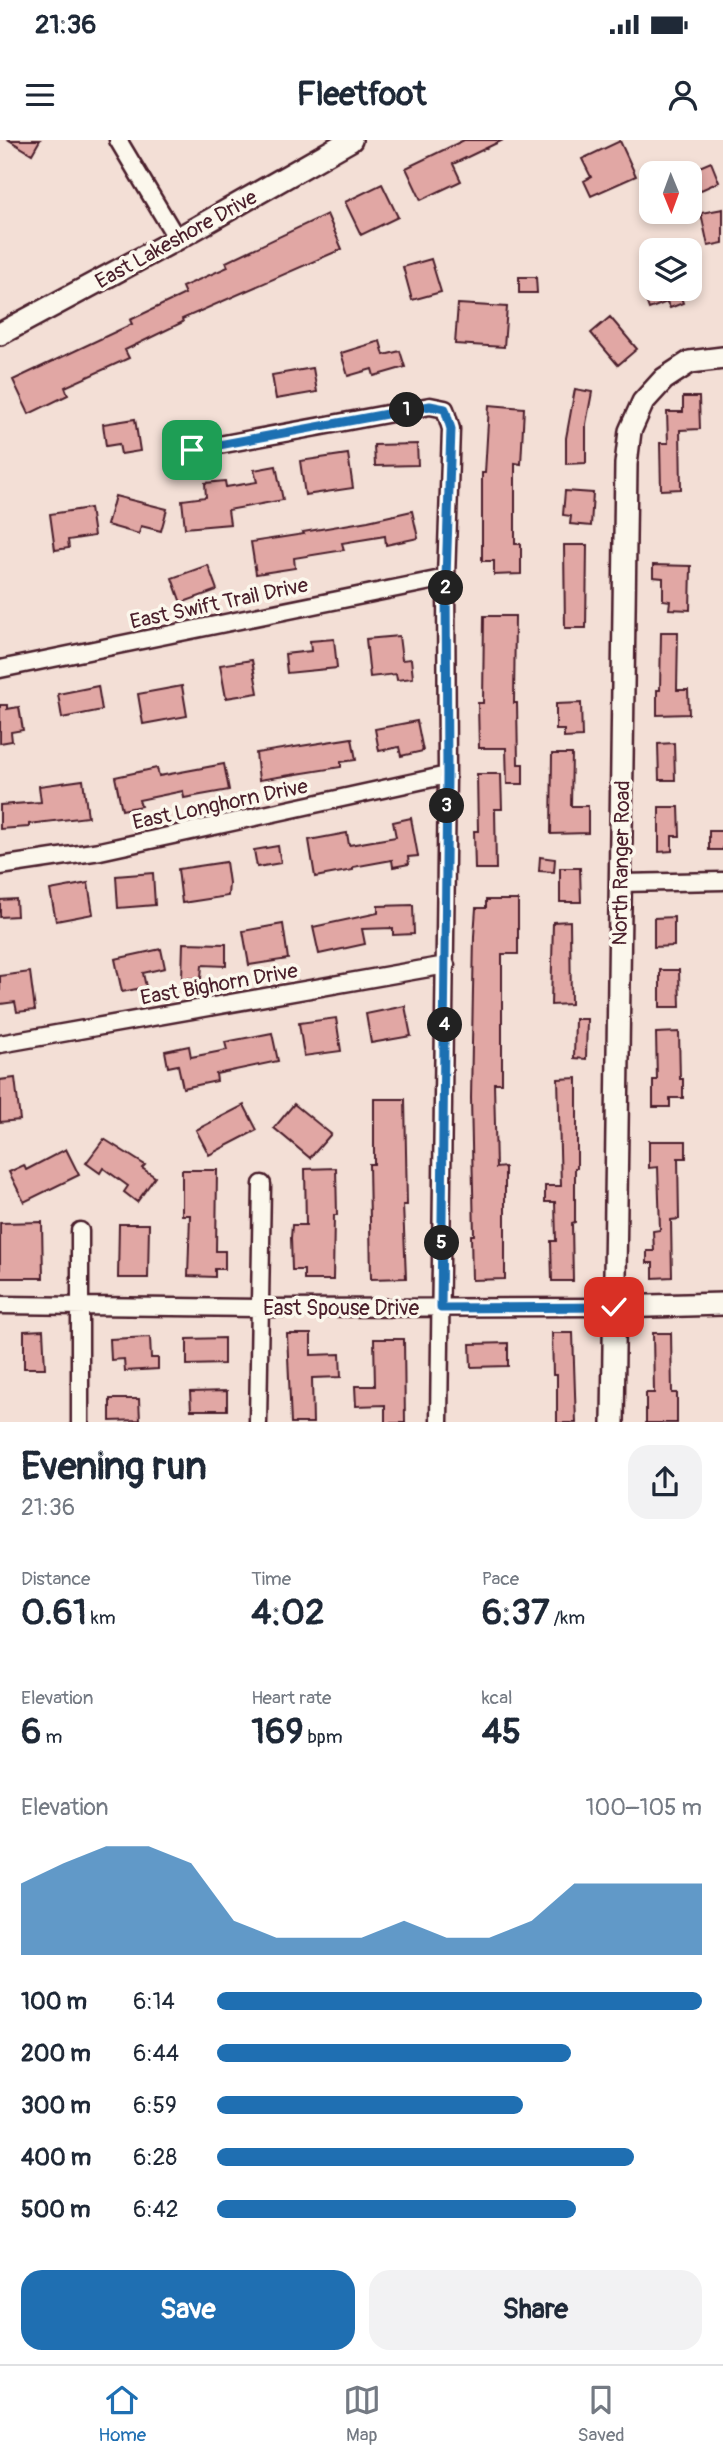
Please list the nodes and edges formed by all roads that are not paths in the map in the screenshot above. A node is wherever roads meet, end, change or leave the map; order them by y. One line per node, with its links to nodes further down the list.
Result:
1 (118, 140): 3 (street)
2 (351, 140): 3 (street, East Lakeshore Drive)
3 (177, 239): 4 (street, East Lakeshore Drive)
4 (0, 334)
5 (723, 358): 12 (street, North Ranger Road)
6 (192, 450): 7 (street)
7 (446, 578): 8 (street, East Swift Trail Drive); 9 (street)
8 (0, 669)
9 (447, 775): 10 (street, East Longhorn Drive); 13 (street)
10 (0, 866)
11 (723, 881): 12 (street)
12 (621, 883): 20 (street, North Ranger Road)
13 (446, 965): 14 (street, East Bighorn Drive); 22 (street)
14 (0, 1044)
15 (262, 1184): 21 (street)
16 (80, 1231): 19 (street)
17 (723, 1304): 20 (street, East Spouse Drive)
18 (0, 1305): 19 (street, East Spouse Drive)
19 (82, 1307): 21 (street, East Spouse Drive); 23 (street)
20 (614, 1307): 22 (street, East Spouse Drive); 26 (street, North Ranger Road)
21 (259, 1308): 22 (street, East Spouse Drive); 24 (street)
22 (441, 1308): 25 (street)
23 (80, 1422)
24 (258, 1422)
25 (439, 1422)
26 (613, 1422)

